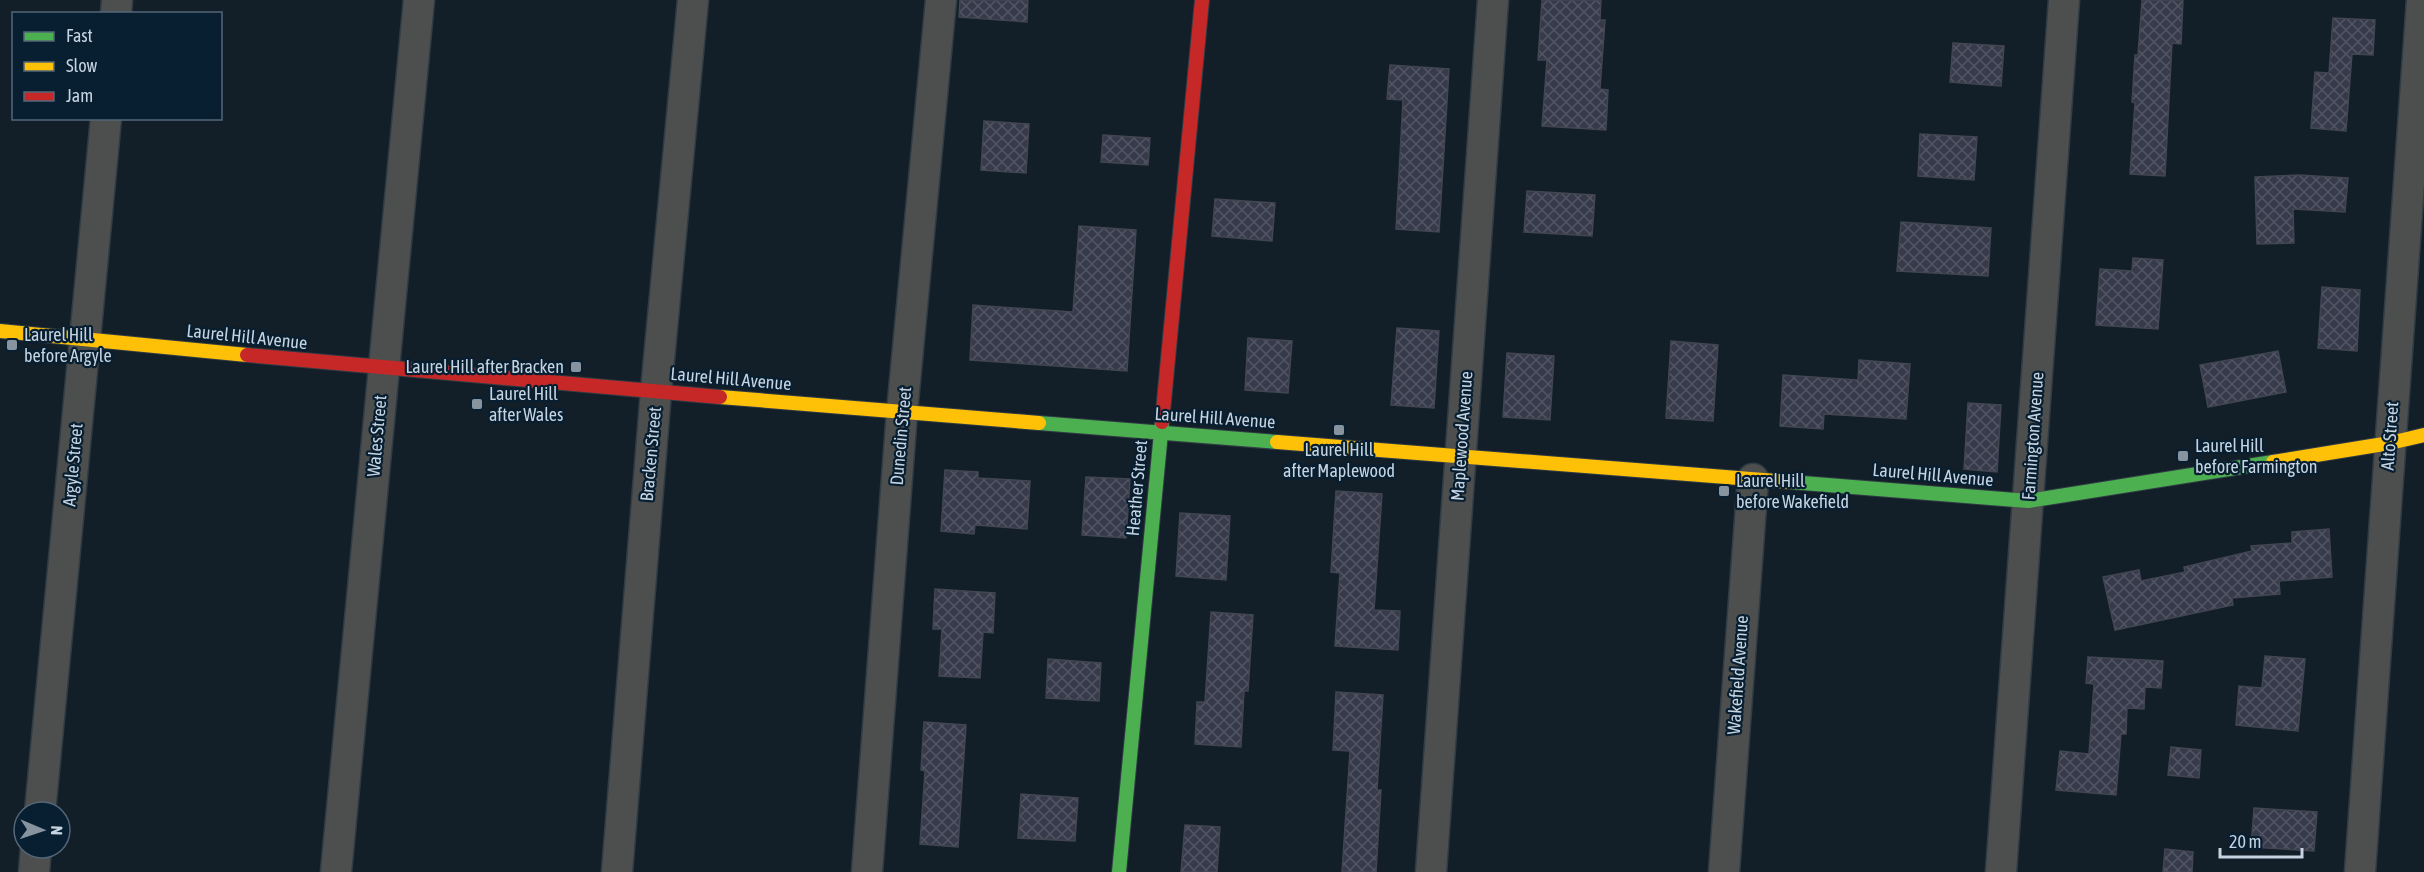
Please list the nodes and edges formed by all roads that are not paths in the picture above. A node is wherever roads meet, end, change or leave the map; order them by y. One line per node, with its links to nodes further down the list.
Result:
1 (419, 0): 11 (street, Wales Street)
2 (693, 0): 12 (street, Bracken Street)
3 (941, 0): 13 (street, Dunedin Street)
4 (1202, 0): 14 (street, Heather Street)
5 (1493, 0): 17 (street, Maplewood Avenue)
6 (2064, 0): 19 (street, Farmington Avenue)
7 (2422, 0): 16 (street, Alto Street)
8 (106, 120): 10 (street, Argyle Street)
9 (0, 331): 10 (street, Laurel Hill Avenue)
10 (85, 339): 11 (street, Laurel Hill Avenue); 20 (street, Argyle Street)
11 (384, 368): 12 (street, Laurel Hill Avenue); 21 (street, Wales Street)
12 (656, 391): 13 (street, Laurel Hill Avenue); 22 (street, Bracken Street)
13 (902, 412): 14 (street, Laurel Hill Avenue); 23 (street, Dunedin Street)
14 (1160, 432): 17 (street, Laurel Hill Avenue); 24 (street, Heather Street)
15 (2424, 435): 16 (street, Laurel Hill Avenue)
16 (2390, 443): 19 (street, Laurel Hill Avenue); 28 (street, Alto Street)
17 (1460, 455): 18 (street, Laurel Hill Avenue); 25 (street, Maplewood Avenue)
18 (1753, 479): 19 (street, Laurel Hill Avenue); 26 (street, Wakefield Avenue)
19 (2028, 501): 27 (street, Farmington Avenue)
20 (41, 800)
21 (336, 872)
22 (617, 872)
23 (867, 872)
24 (1119, 872)
25 (1431, 872)
26 (1724, 872)
27 (2001, 872)
28 (2360, 872)

